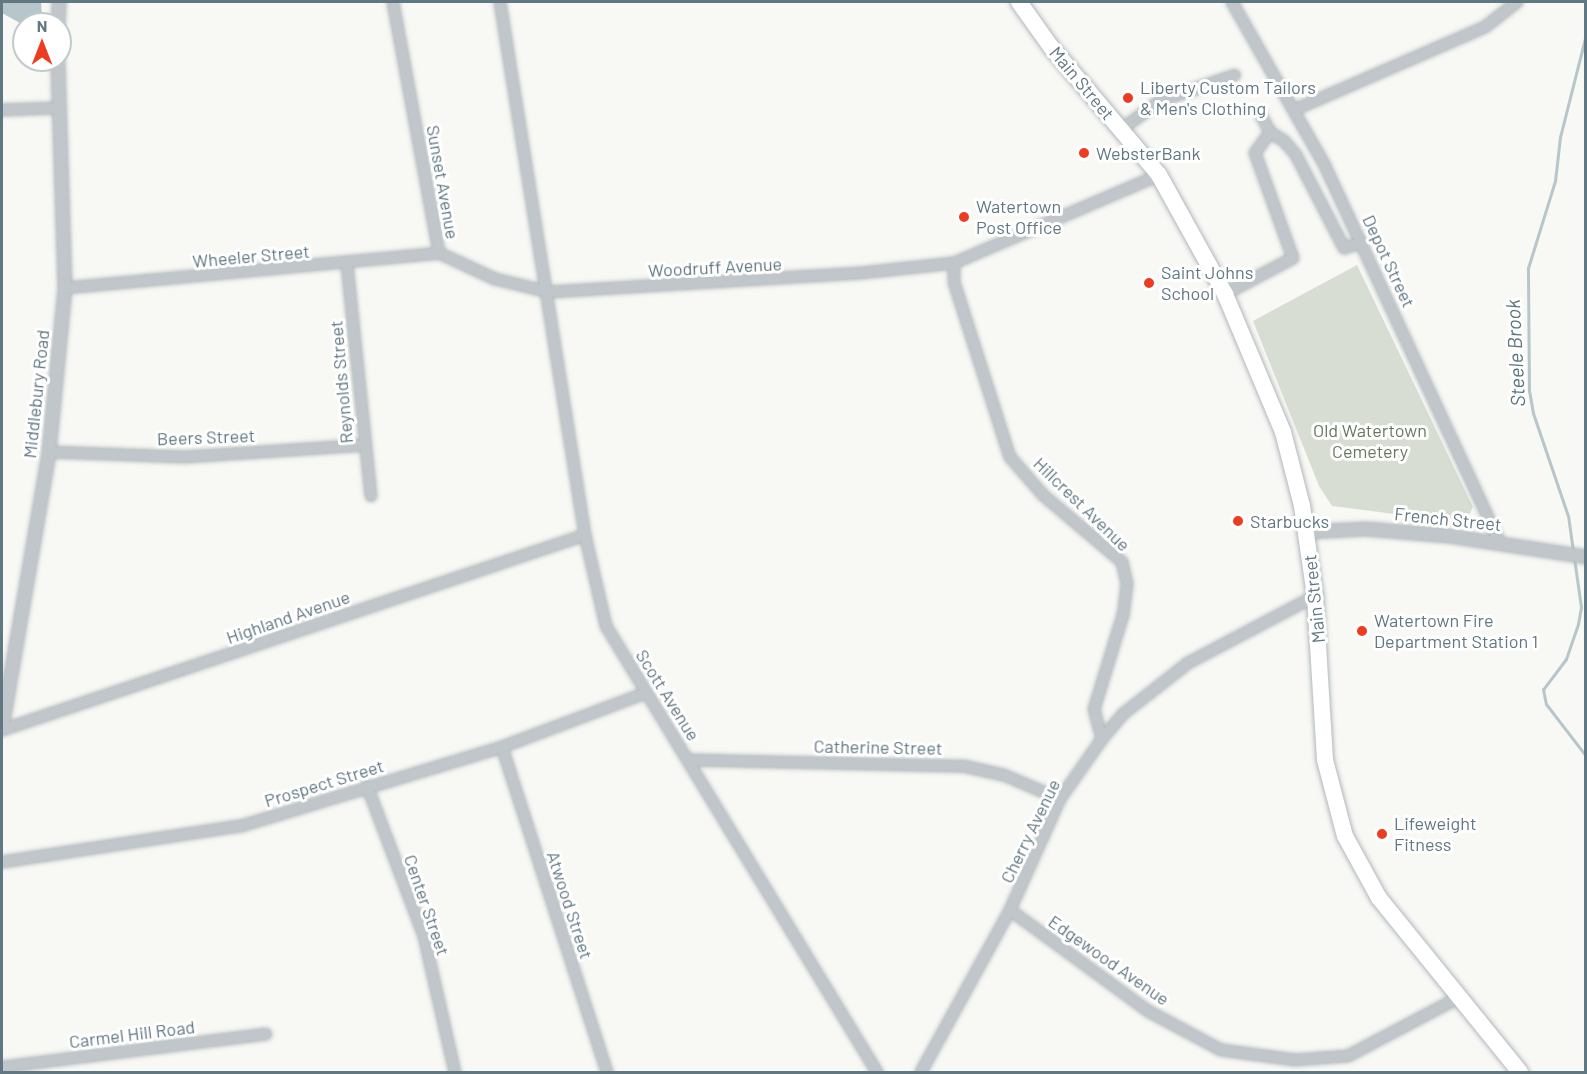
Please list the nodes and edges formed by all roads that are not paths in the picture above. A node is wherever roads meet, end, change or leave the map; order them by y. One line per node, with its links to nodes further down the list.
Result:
1 (393, 2): 16 (street, Sunset Avenue)
2 (500, 2): 20 (street)
3 (1018, 2): 12 (main road, Main Street)
4 (1232, 2): 10 (street, Depot Street)
5 (1517, 2): 10 (street)
6 (58, 72): 8 (street, Middlebury Road)
7 (1235, 75): 12 (street)
8 (57, 108): 9 (street); 19 (street, Middlebury Road)
9 (2, 110)
10 (1294, 110): 15 (street, Depot Street)
11 (1261, 115): 13 (street)
12 (1122, 129): 14 (main road, Main Street)
13 (1270, 132): 15 (street); 21 (street)
14 (1159, 175): 17 (street, Woodruff Avenue); 21 (main road, Main Street)
15 (1362, 243): 27 (street, Depot Street)
16 (439, 253): 18 (street, Wheeler Street); 20 (street, Sunset Avenue)
17 (954, 262): 20 (street, Woodruff Avenue); 32 (street, Hillcrest Avenue)
18 (347, 264): 19 (street, Wheeler Street); 22 (street, Reynolds Street)
19 (65, 288): 23 (street, Middlebury Road)
20 (549, 292): 26 (street, Scott Avenue)
21 (1225, 294): 25 (main road, Main Street)
22 (364, 445): 23 (street, Beers Street); 24 (street, Reynolds Street)
23 (49, 452): 31 (street, Middlebury Road)
24 (370, 496)
25 (1306, 532): 27 (street, French Street); 29 (main road, Main Street)
26 (585, 535): 30 (street, Scott Avenue); 31 (street, Highland Avenue)
27 (1500, 543): 28 (street, French Street)
28 (1586, 557)
29 (1315, 596): 32 (street, Cherry Avenue); 39 (main road, Main Street)
30 (646, 693): 33 (street, Prospect Street); 34 (street, Scott Avenue)
31 (2, 729)
32 (1102, 740): 36 (street, Cherry Avenue)
33 (502, 747): 35 (street, Prospect Street); 43 (street, Atwood Street)
34 (689, 760): 36 (street, Catherine Street); 44 (street, Scott Avenue)
35 (367, 786): 37 (street, Prospect Street); 42 (street, Center Street)
36 (1060, 799): 38 (street, Cherry Avenue)
37 (2, 862)
38 (1010, 910): 39 (street, Edgewood Avenue); 45 (street, Cherry Avenue)
39 (1460, 998): 46 (main road, Main Street)
40 (266, 1034): 41 (street, Carmel Hill Road)
41 (2, 1067)
42 (455, 1072)
43 (607, 1072)
44 (877, 1072)
45 (921, 1072)
46 (1520, 1072)

